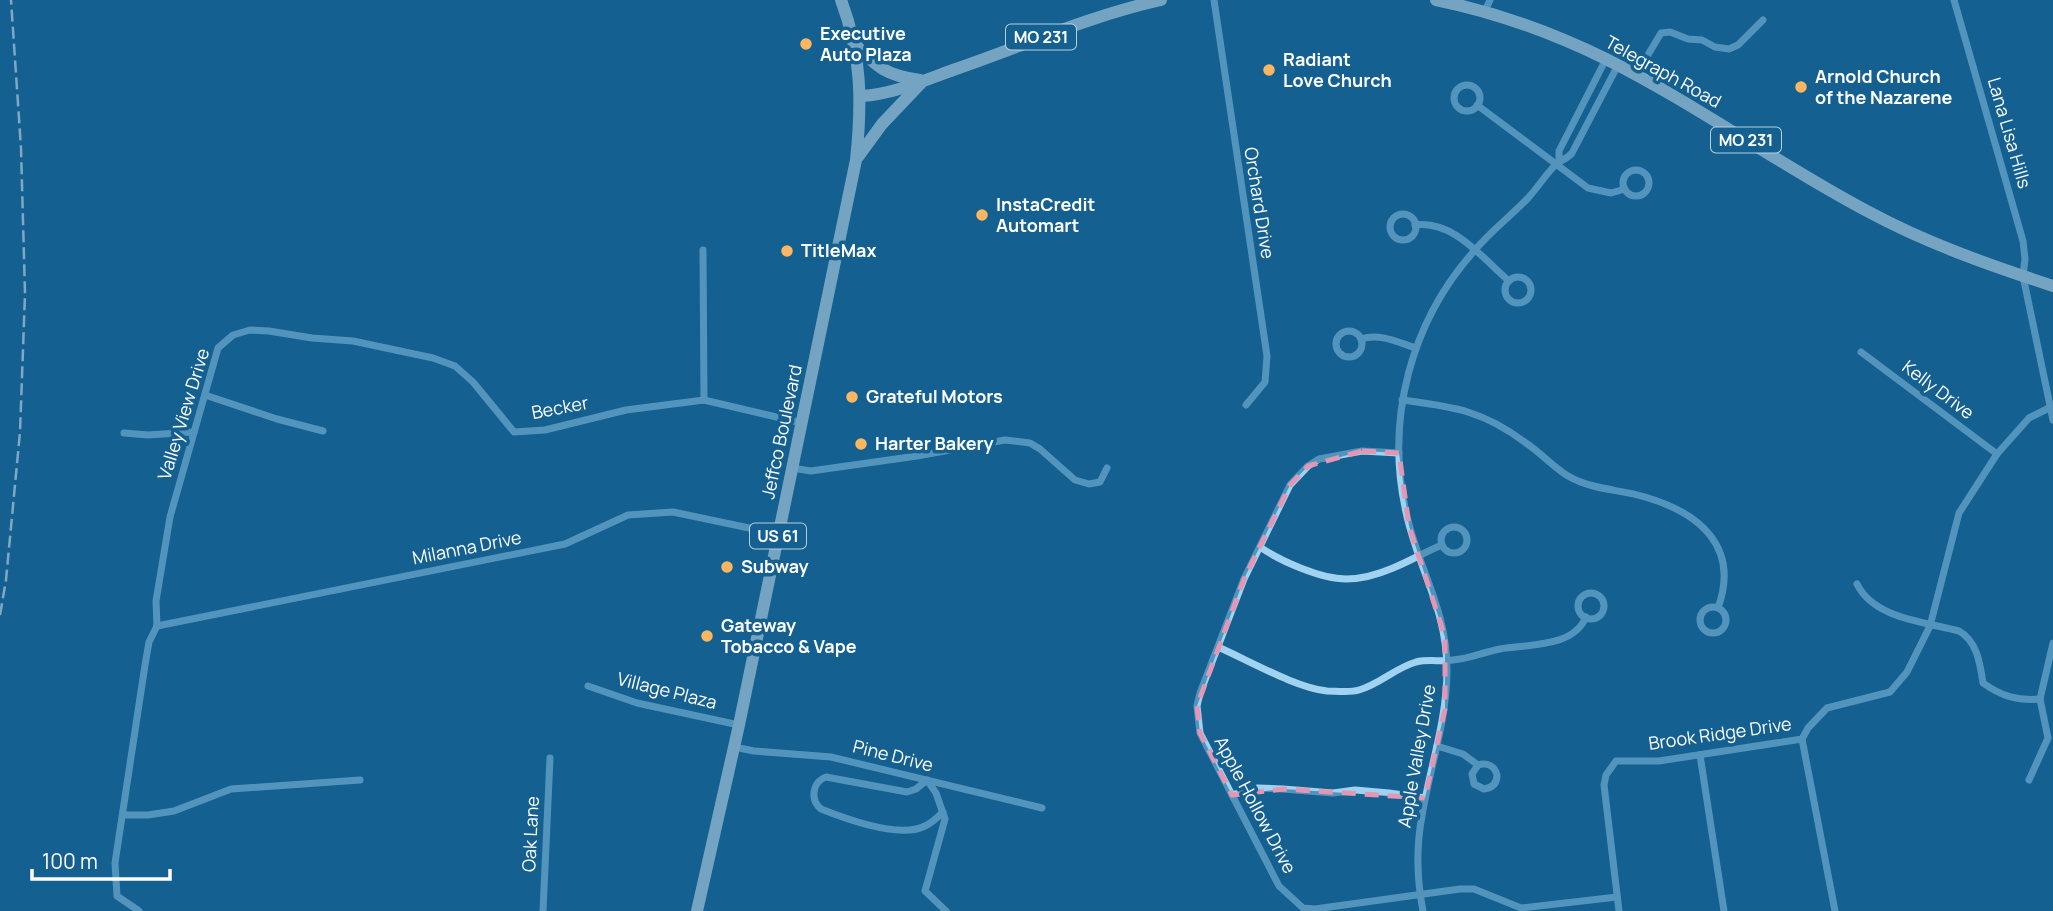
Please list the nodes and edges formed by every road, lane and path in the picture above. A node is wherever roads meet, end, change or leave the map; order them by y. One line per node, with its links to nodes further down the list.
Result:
1 (841, 0): 8 (main road, Jeffco Boulevard / US 61)
2 (1161, 0): 12 (main road, MO 231)
3 (1214, 0): 31 (street, Orchard Drive)
4 (1436, 0): 6 (main road, Telegraph Road / MO 231)
5 (1954, 0): 21 (street, Lana Lisa Hills)
6 (1488, 6): 9 (main road, Telegraph Road / MO 231)
7 (1763, 20): 11 (street)
8 (853, 43): 12 (main road); 13 (main road, Jeffco Boulevard / US 61)
9 (1606, 59): 10 (main road, Telegraph Road / MO 231); 16 (street, Apple Valley Drive)
10 (1618, 65): 11 (main road, Telegraph Road / MO 231); 16 (street, Apple Valley Drive)
11 (1636, 75): 21 (main road, Telegraph Road / MO 231)
12 (923, 81): 13 (main road, MO 231); 15 (main road)
13 (861, 96): 15 (main road, Jeffco Boulevard / US 61)
14 (1477, 106): 16 (street)
15 (856, 160): 34 (main road, Jeffco Boulevard / US 61)
16 (1558, 163): 17 (street); 20 (street, Apple Valley Drive)
17 (1625, 189)
18 (1415, 225): 20 (street)
19 (703, 250): 29 (street)
20 (1474, 251): 22 (street); 26 (street, Apple Valley Drive)
21 (2023, 276): 23 (main road, Telegraph Road / MO 231); 32 (street, Lana Lisa Hills)
22 (1509, 281)
23 (2053, 286)
24 (1361, 339): 26 (street)
25 (354, 341): 28 (street, Valley View Drive); 29 (street, Becker)
26 (1416, 348): 30 (street, Apple Valley Drive)
27 (1861, 352): 39 (street, Kelly Drive)
28 (205, 395): 35 (street); 36 (street, Valley View Drive)
29 (704, 400): 34 (street, Becker)
30 (1402, 400): 38 (street, Apple Valley Drive); 47 (street)
31 (1246, 405)
32 (2049, 408): 33 (street, Lana Lisa Hills); 39 (street, Brook Ridge Drive)
33 (2053, 420)
34 (802, 423): 40 (main road, Jeffco Boulevard / US 61)
35 (323, 431)
36 (194, 432): 37 (street); 50 (street, Valley View Drive)
37 (124, 433)
38 (1399, 453): 44 (street, Apple Hollow Drive); 45 (street, Apple Valley Drive)
39 (1997, 454): 49 (street, Brook Ridge Drive)
40 (792, 468): 41 (street); 42 (main road, Jeffco Boulevard / US 61)
41 (1107, 468)
42 (778, 534): 50 (street, Milanna Drive); 56 (main road, Jeffco Boulevard / US 61)
43 (1443, 545): 45 (street)
44 (1260, 547): 45 (street); 52 (street, Apple Hollow Drive)
45 (1419, 554): 53 (street, Apple Valley Drive)
46 (1857, 584): 49 (street)
47 (1718, 608)
48 (1586, 617): 53 (street)
49 (1931, 625): 55 (street); 57 (street, Brook Ridge Drive)
50 (157, 626): 70 (street)
51 (2053, 643): 55 (street)
52 (1218, 647): 53 (street); 66 (street, Apple Hollow Drive)
53 (1447, 661): 59 (street, Apple Valley Drive)
54 (588, 686): 56 (street, Village Plaza)
55 (2040, 699): 65 (street)
56 (738, 726): 58 (main road, Jeffco Boulevard / US 61)
57 (1801, 739): 60 (street, Brook Ridge Drive); 80 (street)
58 (734, 747): 64 (street, Pine Drive); 75 (main road, Jeffco Boulevard / US 61)
59 (1437, 747): 62 (street); 67 (street, Apple Valley Drive)
60 (1700, 755): 72 (street, Brook Ridge Drive); 79 (street)
61 (551, 758): 74 (street, Oak Lane)
62 (1478, 765)
63 (359, 780): 70 (street)
64 (926, 780): 68 (street, Pine Drive); 69 (street); 69 (street)
65 (2029, 780)
66 (1232, 795): 67 (street); 71 (street, Apple Hollow Drive)
67 (1426, 798): 71 (street, Apple Valley Drive)
68 (1042, 808)
69 (943, 813): 76 (street)
70 (123, 816): 73 (street)
71 (1420, 895): 72 (street, Apple Hollow Drive); 77 (street, Apple Valley Drive)
72 (1617, 897): 78 (street, Brook Ridge Drive)
73 (139, 911)
74 (543, 911)
75 (697, 911)
76 (946, 911)
77 (1423, 911)
78 (1619, 911)
79 (1724, 911)
80 (1836, 911)

